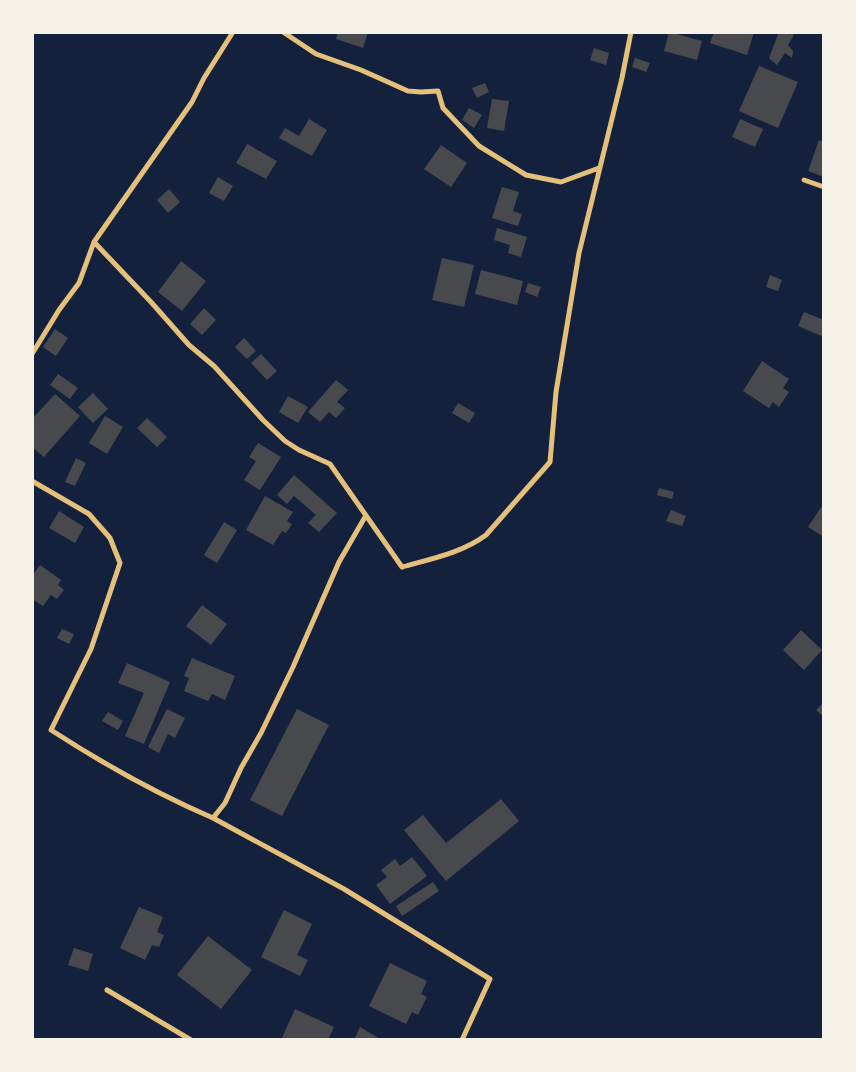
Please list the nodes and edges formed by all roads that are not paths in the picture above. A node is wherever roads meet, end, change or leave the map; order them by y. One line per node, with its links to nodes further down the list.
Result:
1 (233, 32): 7 (street)
2 (283, 32): 4 (street)
3 (630, 32): 4 (street)
4 (599, 168): 10 (street)
5 (804, 180): 6 (street)
6 (824, 187)
7 (94, 242): 8 (street); 10 (street)
8 (32, 354)
9 (32, 482): 11 (street)
10 (365, 517): 11 (street)
11 (213, 818): 14 (street)
12 (107, 990): 13 (street)
13 (191, 1040)
14 (462, 1040)

